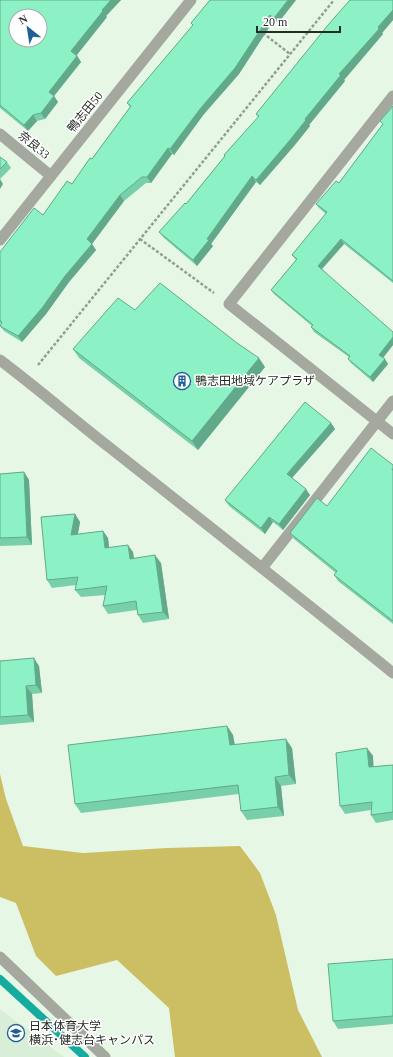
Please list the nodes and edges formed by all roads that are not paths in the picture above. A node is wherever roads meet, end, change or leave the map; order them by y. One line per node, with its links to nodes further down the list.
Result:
1 (191, 0): 4 (street, 鴨志田50)
2 (393, 96): 8 (street)
3 (0, 134): 4 (street, 奈良33)
4 (51, 176): 5 (street, 鴨志田50)
5 (0, 240)
6 (0, 360): 10 (street)
7 (393, 401): 8 (street)
8 (377, 421): 9 (street); 10 (street)
9 (393, 434)
10 (262, 568): 11 (street)
11 (393, 673)
12 (0, 957): 13 (street)
13 (105, 1057)

